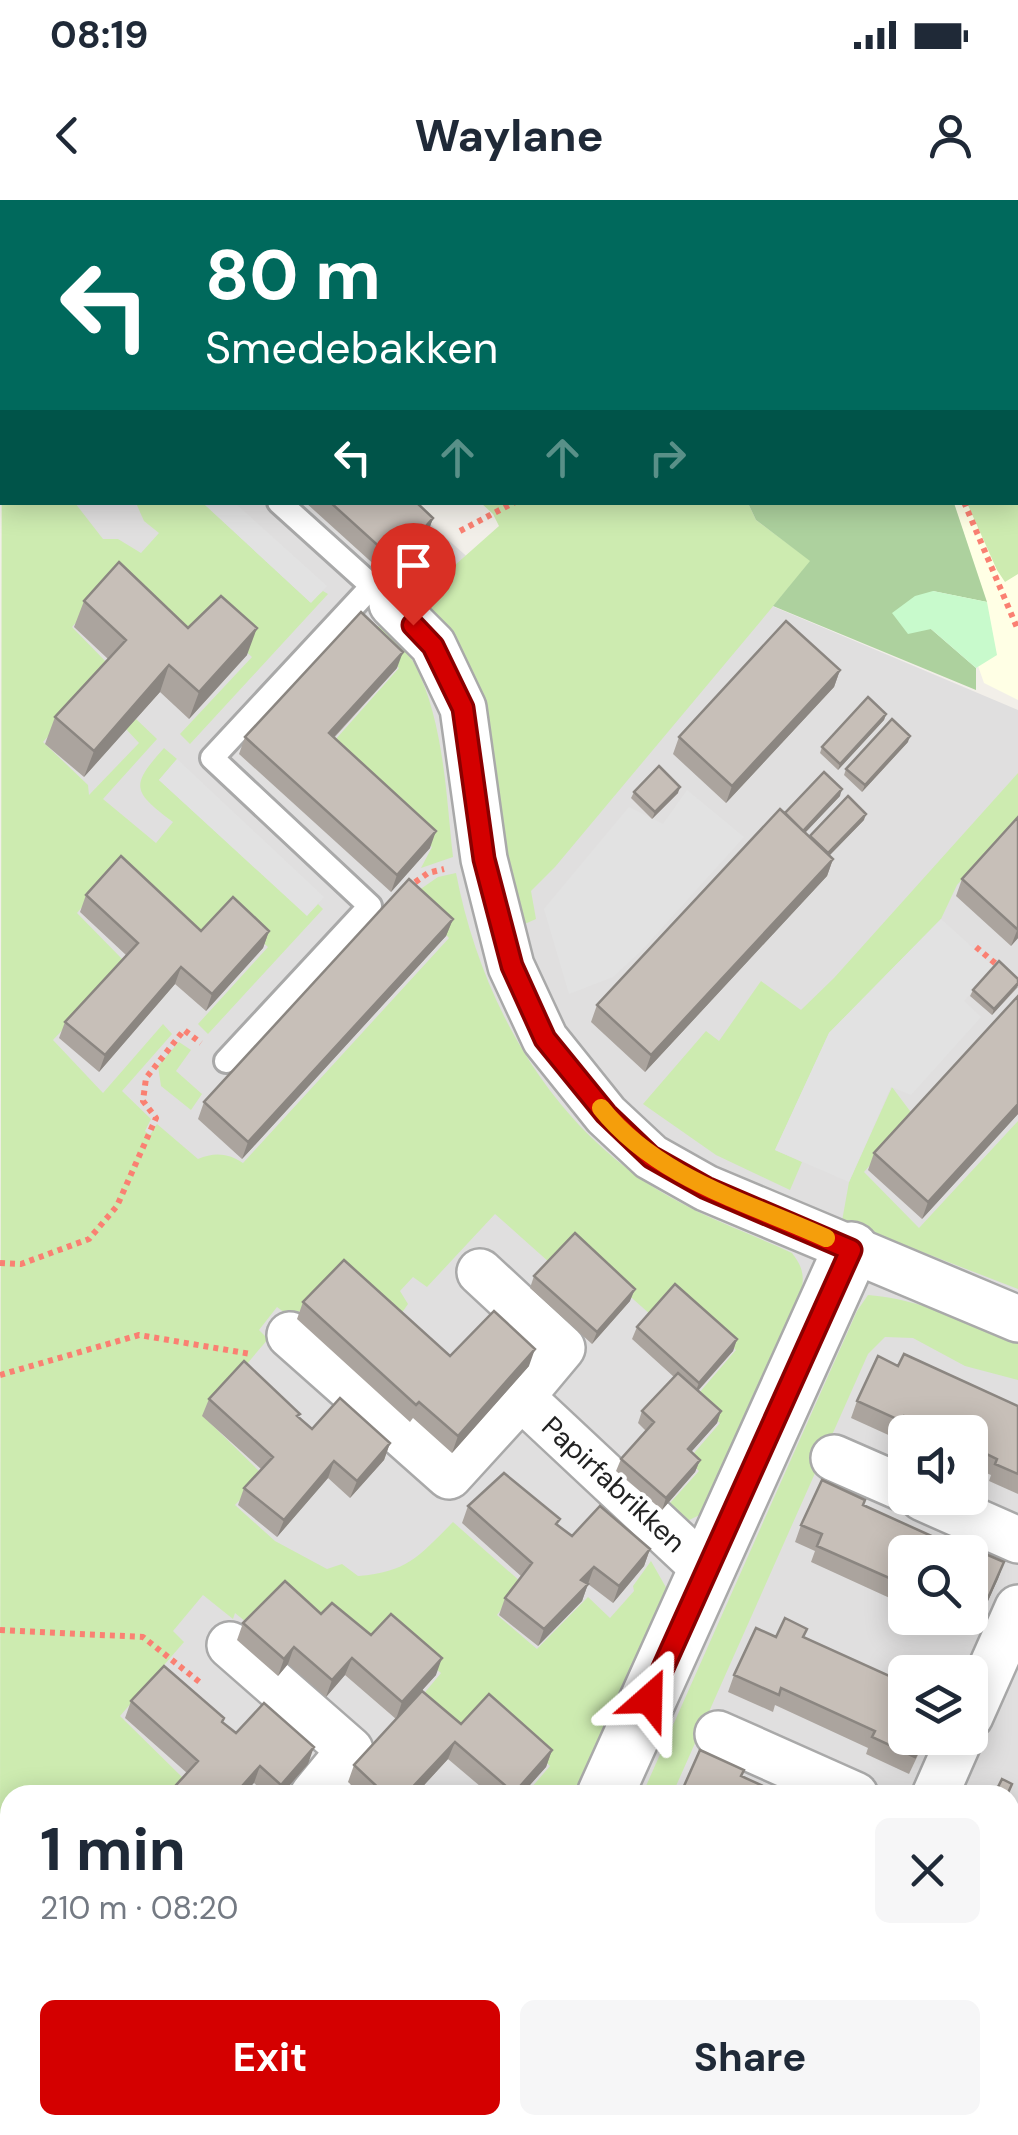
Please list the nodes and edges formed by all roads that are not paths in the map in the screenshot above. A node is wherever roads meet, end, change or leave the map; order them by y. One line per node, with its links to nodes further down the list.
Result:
1 (282, 505): 2 (lane)
2 (382, 595): 3 (lane); 4 (street)
3 (226, 1061)
4 (851, 1250): 6 (street); 13 (street, Papirfabrikken)
5 (480, 1272): 8 (street, Papirfabrikken)
6 (1018, 1319)
7 (272, 1344): 8 (street, Papirfabrikken)
8 (521, 1397): 13 (street, Papirfabrikken)
9 (834, 1458): 10 (street)
10 (888, 1482)
11 (961, 1515): 12 (street)
12 (1018, 1540)
13 (708, 1572): 20 (street, Papirfabrikken)
14 (1018, 1608): 16 (street)
15 (230, 1645): 19 (street)
16 (988, 1676)
17 (718, 1734): 21 (street)
18 (952, 1755): 22 (street)
19 (321, 1785)
20 (610, 1785)
21 (832, 1785)
22 (939, 1785)

